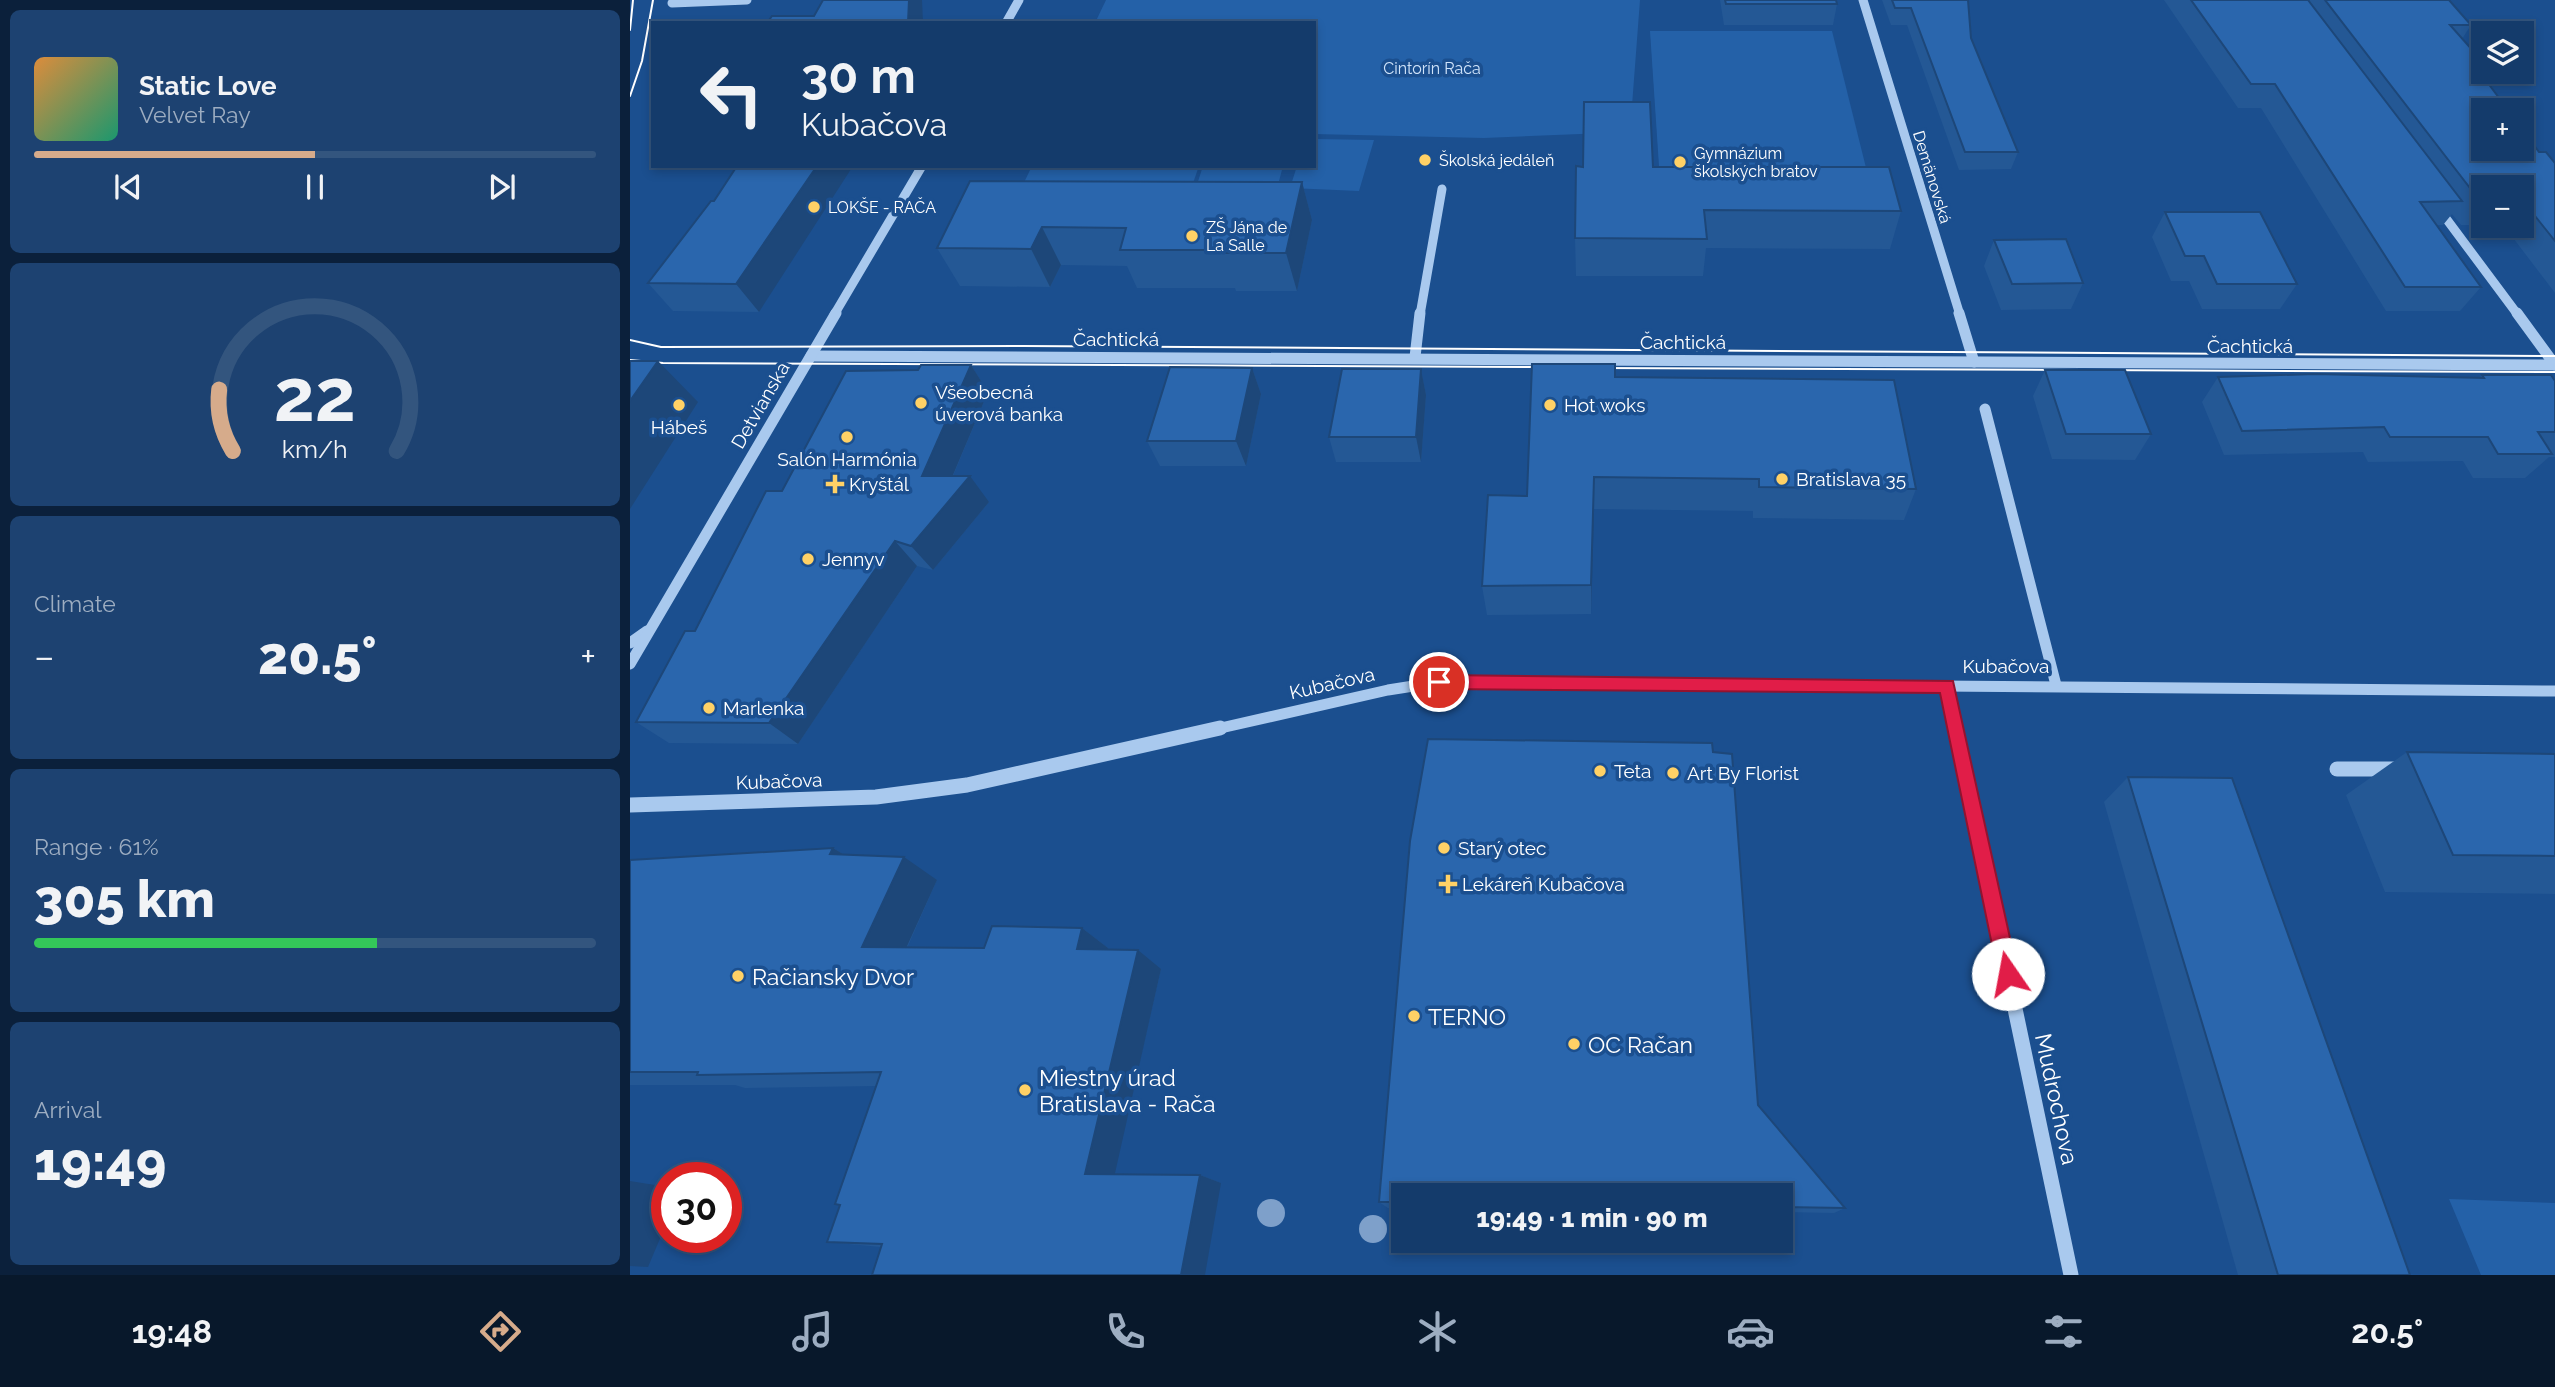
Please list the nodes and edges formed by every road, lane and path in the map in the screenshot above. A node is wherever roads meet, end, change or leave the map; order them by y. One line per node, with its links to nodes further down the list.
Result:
1 (747, 0): 4 (street)
2 (1019, 0): 5 (street)
3 (1863, 0): 11 (street, Demänovská)
4 (672, 3)
5 (1007, 21)
6 (921, 168): 9 (street, Detvianska)
7 (1442, 189): 10 (street)
8 (2433, 201): 12 (street)
9 (811, 356): 10 (street, Čachtická); 14 (street, Detvianska)
10 (1415, 357): 11 (street, Čachtická)
11 (1974, 362): 12 (street, Čachtická)
12 (2555, 365)
13 (1985, 409): 17 (street)
14 (650, 629): 15 (street); 16 (street, Detvianska)
15 (630, 643)
16 (630, 664)
17 (2056, 685): 18 (street, Kubačova); 19 (street, Kubačova)
18 (1947, 686): 22 (street, Kubačova); 23 (street, Mudrochova)
19 (2555, 691)
20 (2336, 769): 21 (street)
21 (2405, 769)
22 (630, 804)
23 (2071, 1275)

